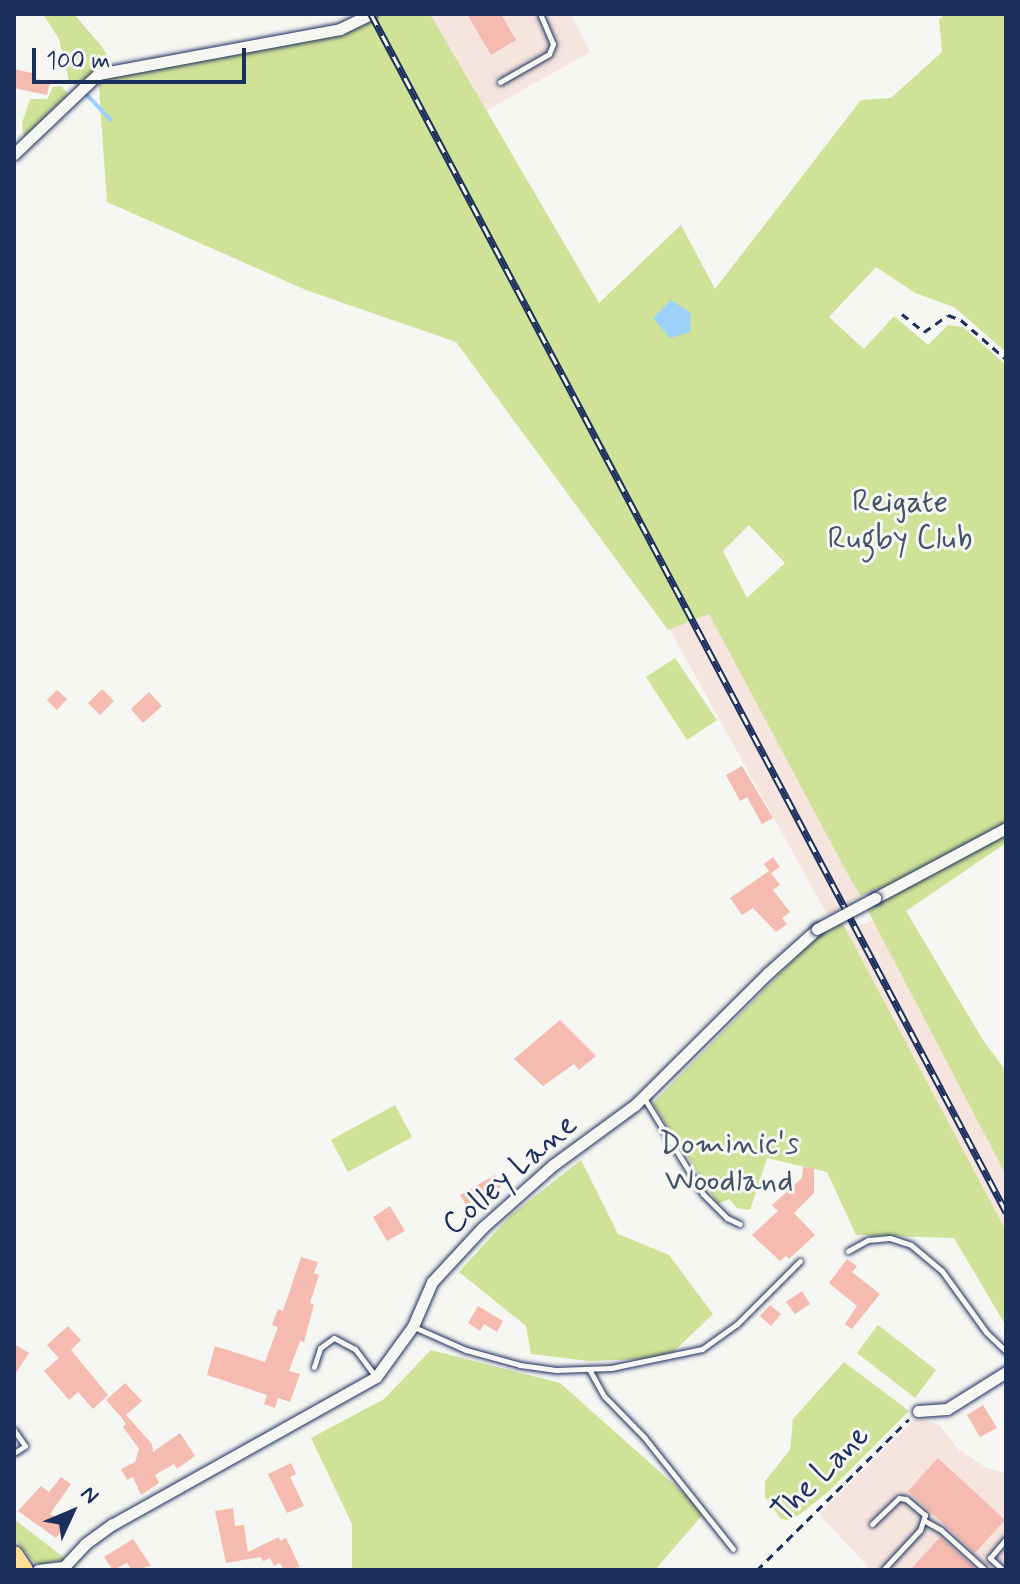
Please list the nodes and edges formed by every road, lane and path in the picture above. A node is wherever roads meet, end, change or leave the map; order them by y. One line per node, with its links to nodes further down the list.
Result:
1 (371, 14): 4 (street)
2 (540, 14): 3 (lane)
3 (500, 82)
4 (14, 154)
5 (902, 314): 6 (path)
6 (1006, 359)
7 (1006, 828): 8 (street, Colley Lane, bridge)
8 (644, 1098): 9 (lane); 12 (street, Colley Lane)
9 (740, 1224)
10 (848, 1251): 13 (lane)
11 (800, 1261): 15 (lane)
12 (413, 1326): 15 (lane); 17 (street, Colley Lane)
13 (1006, 1351)
14 (314, 1367): 17 (lane)
15 (589, 1369): 24 (lane)
16 (1006, 1372): 18 (street)
17 (376, 1377): 26 (street, Colley Lane)
18 (918, 1411): 29 (path, The Lane)
19 (14, 1430): 20 (lane)
20 (14, 1453)
21 (925, 1521): 22 (lane); 30 (lane); 31 (lane)
22 (872, 1524)
23 (1006, 1539): 32 (lane)
24 (733, 1549)
25 (14, 1555): 27 (main road)
26 (62, 1568): 28 (street, Colley Lane)
27 (24, 1570)
28 (38, 1570)
29 (757, 1570)
30 (883, 1570)
31 (985, 1570)
32 (1003, 1570)

